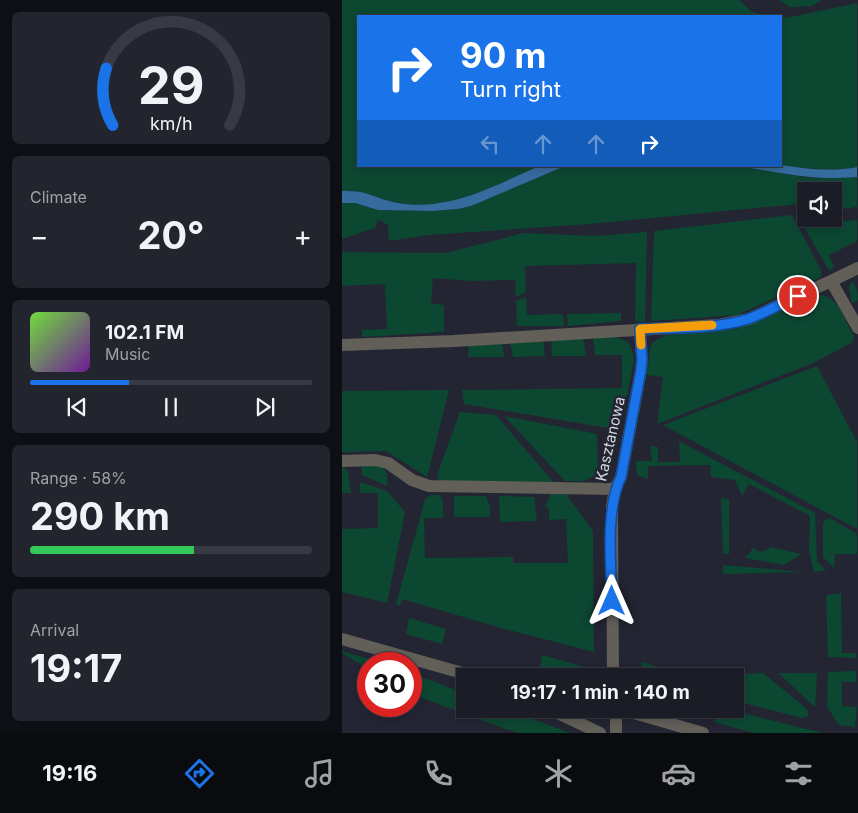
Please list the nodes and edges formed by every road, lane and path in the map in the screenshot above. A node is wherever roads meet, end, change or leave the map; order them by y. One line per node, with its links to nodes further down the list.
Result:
1 (858, 268): 2 (street)
2 (831, 281): 3 (street); 4 (street)
3 (858, 328)
4 (640, 329): 5 (street); 7 (street, Kasztanowa)
5 (342, 345)
6 (342, 460): 7 (street)
7 (615, 489): 9 (street, Kasztanowa)
8 (342, 639): 10 (street)
9 (613, 668)
10 (456, 671)
11 (568, 718): 14 (street)
12 (617, 718): 15 (street)
13 (650, 718): 16 (street)
14 (600, 733)
15 (616, 733)
16 (703, 733)

